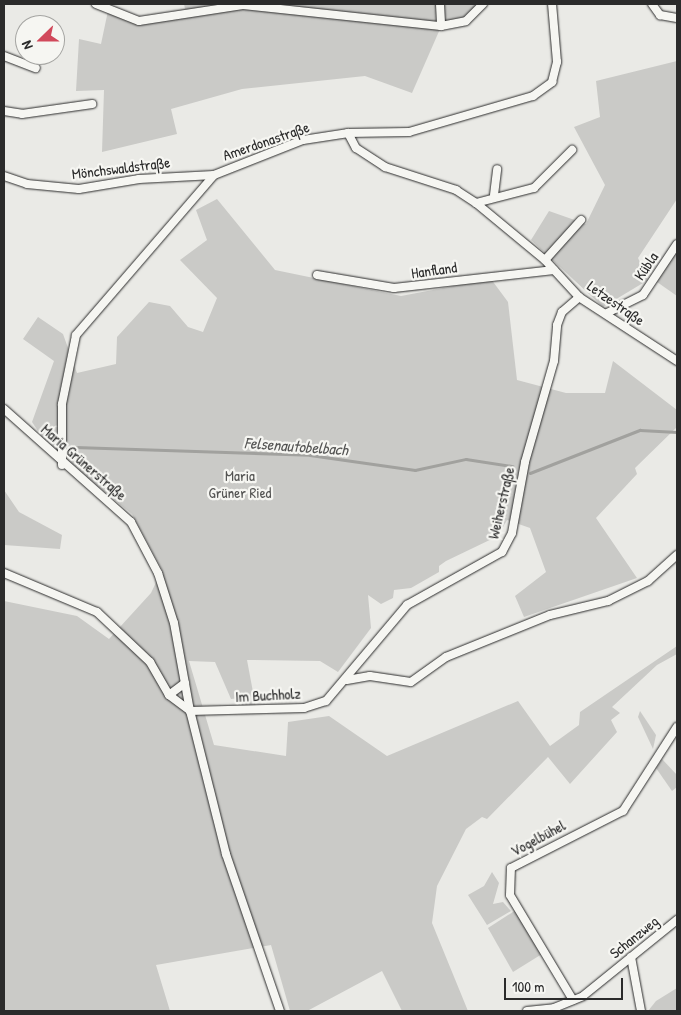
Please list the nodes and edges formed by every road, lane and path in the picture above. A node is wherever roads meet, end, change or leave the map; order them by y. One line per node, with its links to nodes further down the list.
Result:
1 (96, 4): 7 (street)
2 (440, 4): 7 (street)
3 (483, 4): 7 (street)
4 (552, 4): 12 (street, Amerdonastraße)
5 (652, 4): 6 (street)
6 (677, 18)
7 (441, 26)
8 (4, 56): 9 (street)
9 (36, 68)
10 (92, 104): 11 (street)
11 (4, 111)
12 (348, 133): 15 (street, Amerdonastraße); 18 (street, Letzestraße)
13 (572, 150): 17 (street)
14 (497, 169): 17 (street)
15 (214, 175): 16 (street, Mönchswaldstraße); 28 (street, Amerdonastraße)
16 (4, 176)
17 (494, 195): 18 (street)
18 (476, 203): 21 (street, Letzestraße)
19 (581, 220): 21 (street)
20 (677, 244): 25 (street, Kübla)
21 (545, 260): 22 (street, Letzestraße)
22 (554, 270): 23 (street, Hanfland); 24 (street, Letzestraße)
23 (317, 275)
24 (580, 296): 25 (street, Letzestraße); 31 (street, Weiherstraße)
25 (607, 313): 26 (street, Letzestraße)
26 (677, 361)
27 (4, 409): 28 (street, Maria Grünerstraße)
28 (62, 465): 32 (street, Maria Grünerstraße)
29 (677, 555): 31 (street)
30 (4, 573): 33 (street)
31 (347, 680): 34 (street, Im Buchholz)
32 (184, 683): 33 (street); 34 (street, Maria Grünerstraße)
33 (169, 695): 34 (street)
34 (190, 711): 39 (street)
35 (677, 727): 38 (street, Vogelbühel)
36 (677, 920): 37 (street, Schanzweg)
37 (631, 957): 38 (street, Schanzweg); 41 (street)
38 (573, 1000): 40 (street, Schanzweg)
39 (280, 1011)
40 (527, 1011)
41 (641, 1011)

